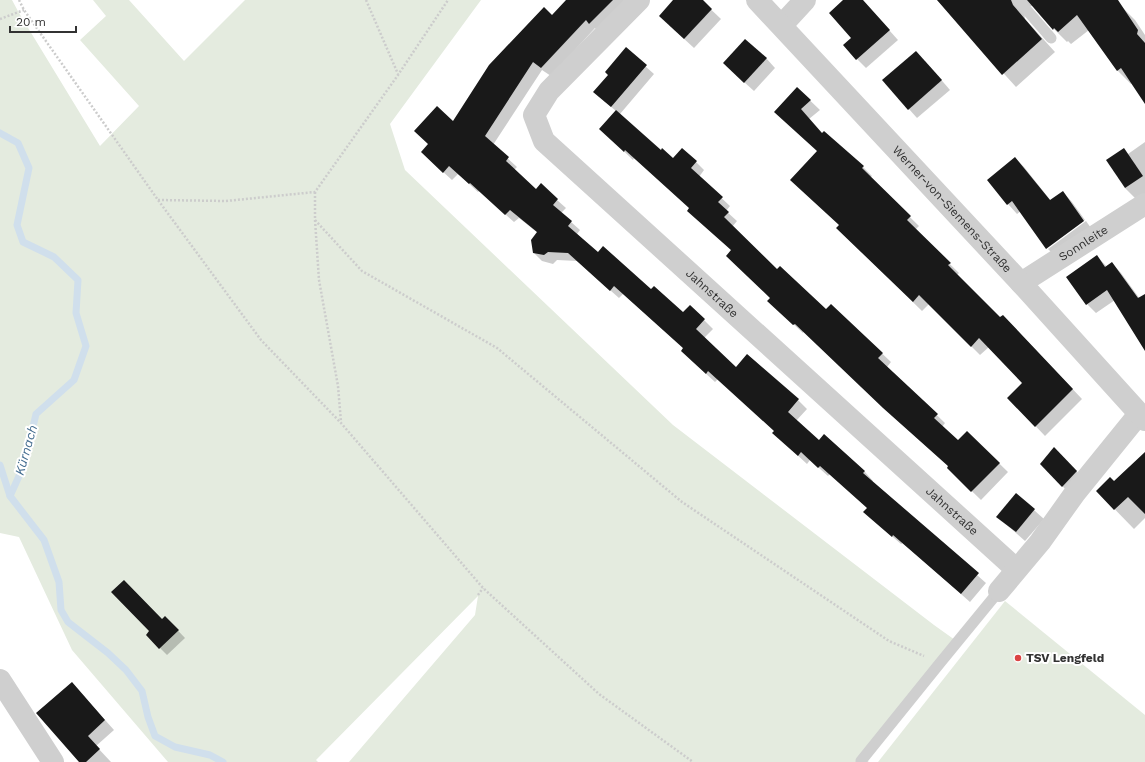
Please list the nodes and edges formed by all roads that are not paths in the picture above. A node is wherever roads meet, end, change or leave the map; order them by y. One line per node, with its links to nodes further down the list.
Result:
1 (639, 0): 10 (street, Jahnstraße)
2 (757, 0): 5 (street, Werner-von-Siemens-Straße)
3 (805, 0): 5 (street)
4 (1018, 0): 6 (lane)
5 (782, 26): 8 (street, Werner-von-Siemens-Straße)
6 (1051, 38)
7 (1145, 204): 8 (street, Sonnleite)
8 (1021, 283): 9 (street, Werner-von-Siemens-Straße)
9 (1142, 417): 10 (street)
10 (1016, 569): 11 (street)
11 (999, 591): 13 (lane)
12 (0, 680): 14 (street)
13 (861, 761)
14 (54, 762)

